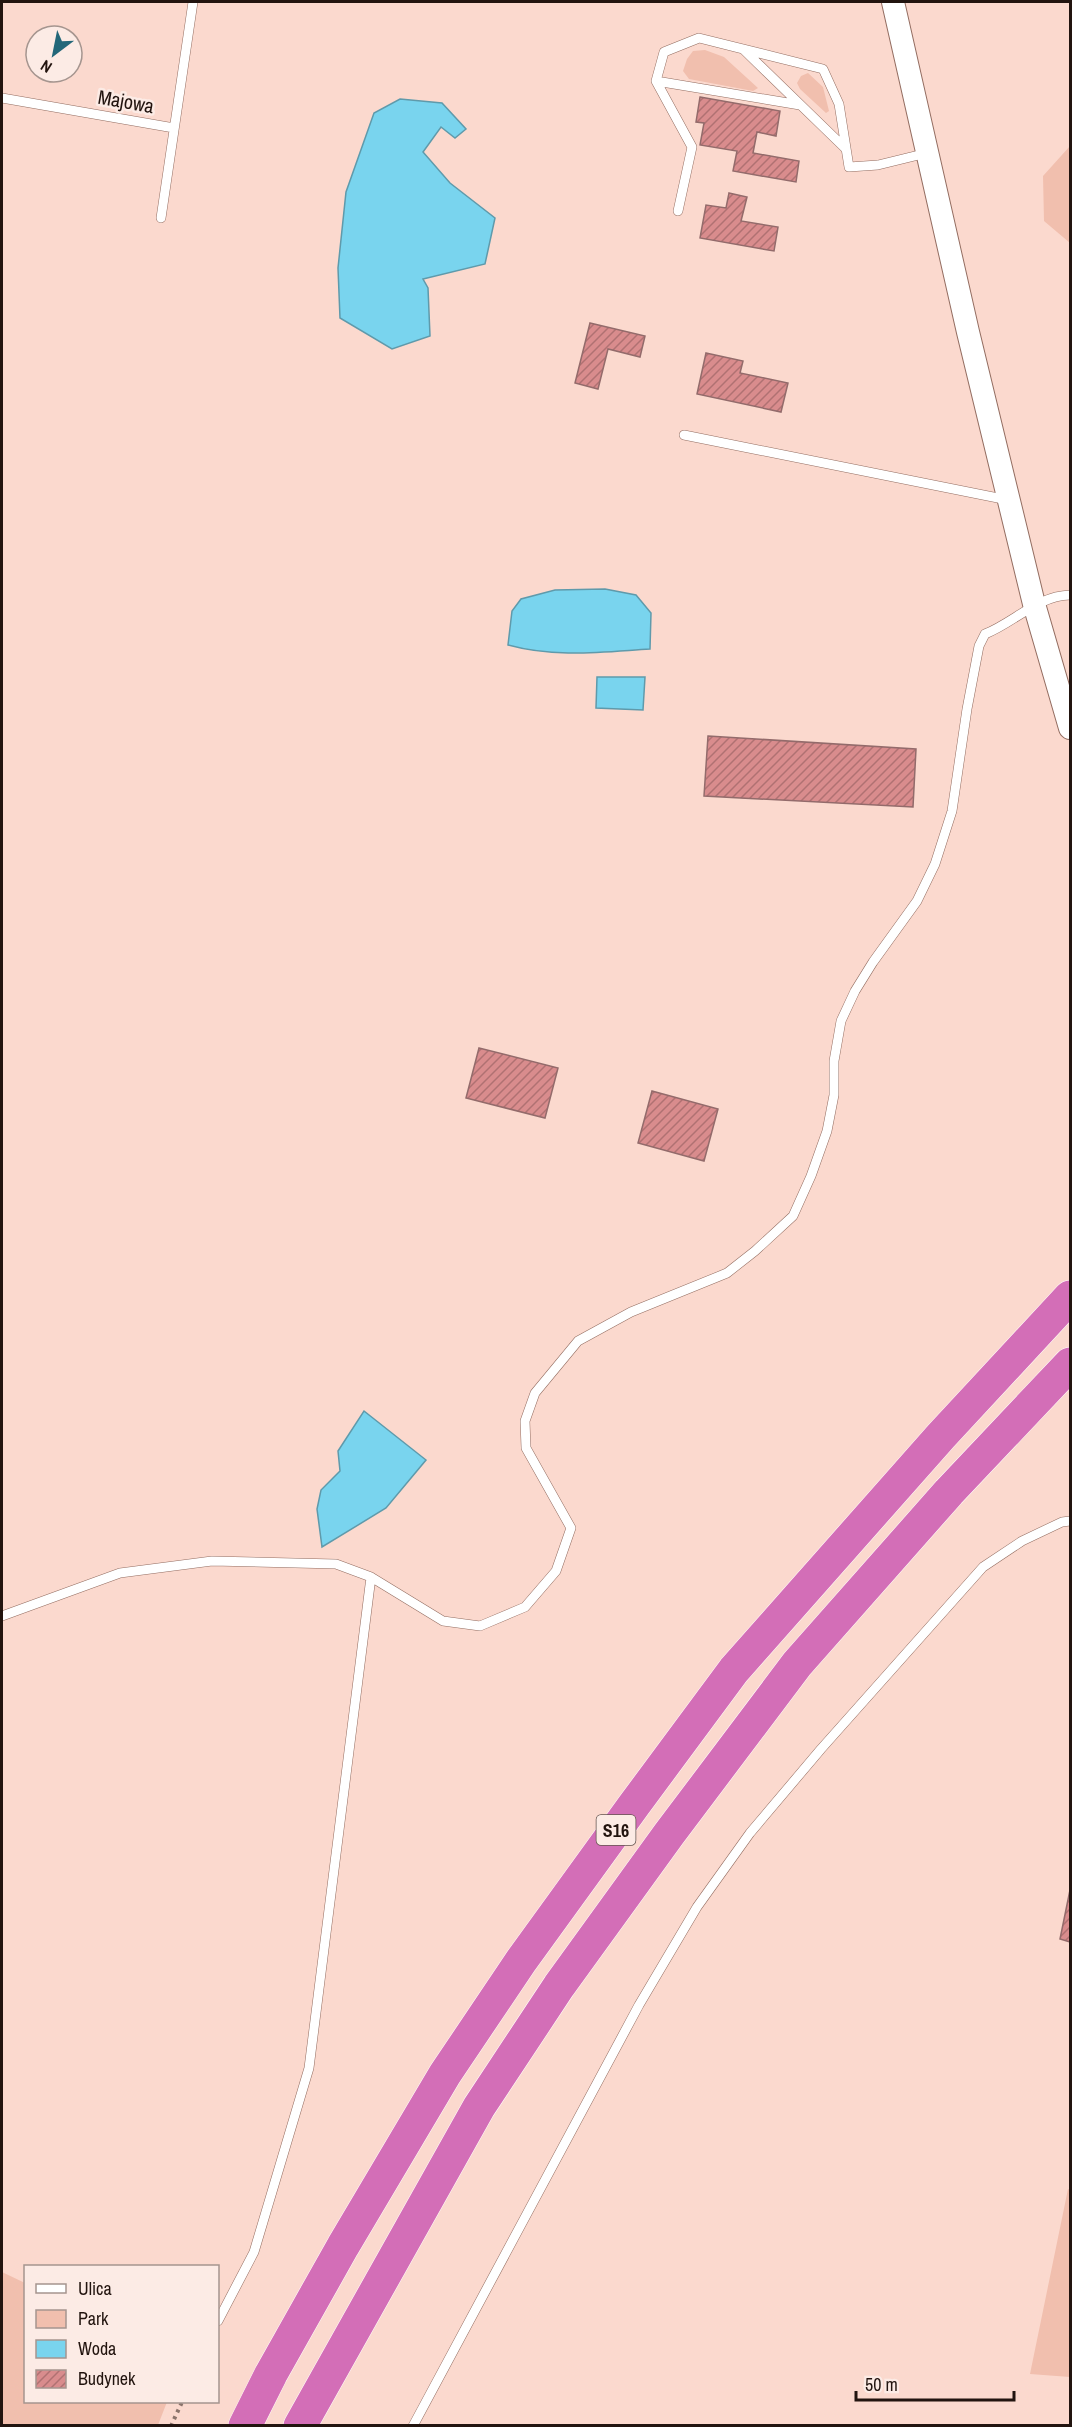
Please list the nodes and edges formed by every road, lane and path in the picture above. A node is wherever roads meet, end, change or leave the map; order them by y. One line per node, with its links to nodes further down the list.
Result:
1 (194, 2): 7 (lane, Majowa)
2 (893, 2): 9 (street)
3 (742, 49): 4 (lane); 6 (lane); 8 (lane)
4 (656, 81): 6 (lane); 10 (lane)
5 (2, 98): 7 (lane, Majowa)
6 (800, 105): 8 (lane)
7 (174, 128): 11 (lane, Majowa)
8 (846, 149): 9 (lane)
9 (927, 153): 13 (street)
10 (678, 211)
11 (161, 219)
12 (684, 435): 13 (lane)
13 (1009, 501): 15 (street)
14 (1071, 595): 15 (lane)
15 (1034, 604): 16 (street); 20 (lane)
16 (1071, 728)
17 (1071, 1297): 25 (highway, S16)
18 (1071, 1364): 26 (highway, S16)
19 (1071, 1521): 27 (lane)
20 (371, 1577): 21 (lane); 22 (lane)
21 (2, 1616)
22 (219, 2319)
23 (182, 2403): 24 (path)
24 (171, 2426)
25 (245, 2426)
26 (300, 2426)
27 (413, 2426)

